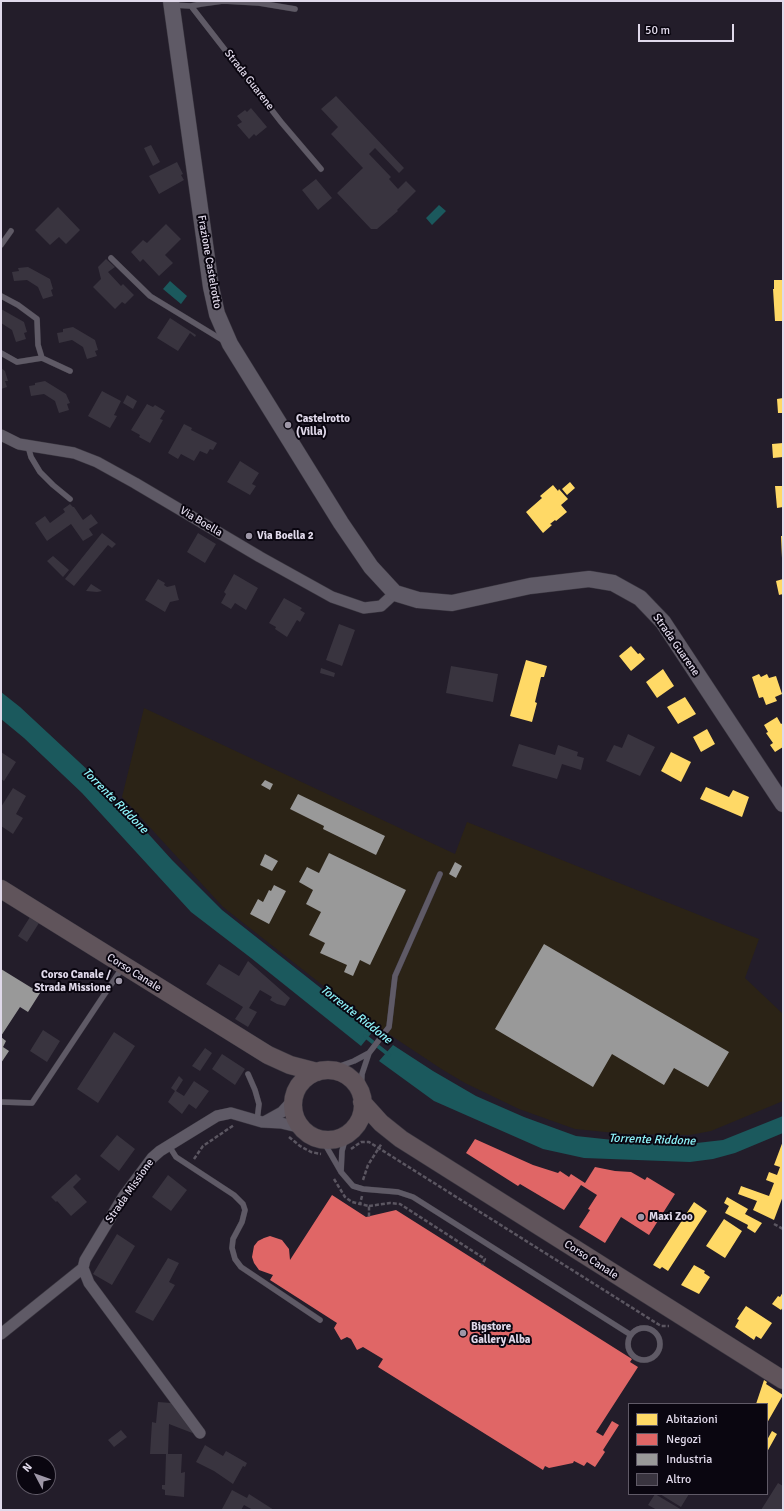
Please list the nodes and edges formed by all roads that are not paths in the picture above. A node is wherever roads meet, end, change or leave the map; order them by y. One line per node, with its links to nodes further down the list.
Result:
1 (171, 3): 2 (lane); 9 (main road, Frazione Castelrotto)
2 (191, 6): 3 (lane); 4 (lane, Strada Guarene)
3 (295, 9)
4 (321, 169)
5 (11, 231): 6 (lane)
6 (1, 245)
7 (111, 258): 9 (lane)
8 (1, 296): 11 (lane)
9 (230, 344): 16 (main road, Frazione Castelrotto)
10 (1, 352): 11 (lane)
11 (42, 358): 12 (lane)
12 (70, 371)
13 (1, 435): 14 (street, Via Boella)
14 (28, 446): 15 (lane); 16 (street, Via Boella)
15 (70, 499)
16 (395, 593): 17 (main road, Strada Guarene)
17 (783, 804)
18 (440, 874): 21 (lane)
19 (1, 889): 20 (main road, Corso Canale)
20 (123, 966): 22 (main road, Corso Canale); 27 (lane)
21 (369, 1053): 23 (lane); 26 (lane)
22 (268, 1055): 23 (main road, Corso Canale); 25 (main road, Corso Canale)
23 (323, 1071): 25 (main road); 26 (main road, Corso Canale)
24 (248, 1074): 28 (lane)
25 (295, 1096): 28 (street); 29 (main road, Corso Canale)
26 (362, 1097): 30 (main road); 32 (main road, Corso Canale)
27 (1, 1102)
28 (259, 1122): 29 (street, Strada Missione); 33 (street, Strada Missione)
29 (294, 1131): 31 (main road)
30 (350, 1131): 31 (main road, Corso Canale); 32 (main road, Corso Canale); 34 (lane)
31 (322, 1139): 34 (lane)
32 (392, 1140): 39 (main road, Corso Canale)
33 (169, 1146): 35 (street, Strada Missione); 36 (lane)
34 (341, 1172): 38 (lane)
35 (83, 1268): 37 (street, Strada Missione); 40 (street)
36 (320, 1320)
37 (1, 1334)
38 (631, 1335): 38 (lane)
39 (783, 1380)
40 (200, 1432)

